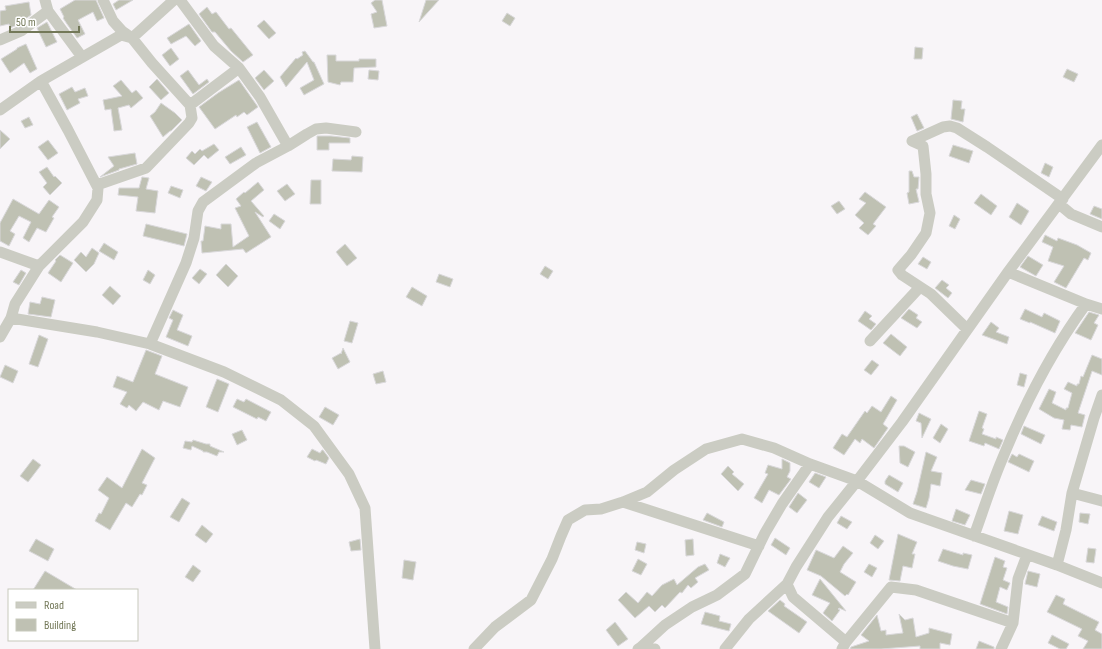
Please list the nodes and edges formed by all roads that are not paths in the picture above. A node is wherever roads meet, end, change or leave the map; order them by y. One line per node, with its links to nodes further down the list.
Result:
1 (45, 0): 5 (street)
2 (103, 0): 6 (street)
3 (174, 0): 6 (street)
4 (180, 0): 9 (street)
5 (48, 11): 7 (street); 8 (street)
6 (132, 38): 8 (street); 11 (street)
7 (0, 40)
8 (82, 56): 10 (street)
9 (239, 68): 11 (street); 15 (street)
10 (41, 81): 12 (street); 16 (street)
11 (190, 104): 16 (street)
12 (0, 110)
13 (356, 132): 15 (street)
14 (1102, 145): 17 (street)
15 (288, 146): 29 (street)
16 (97, 185): 20 (street)
17 (1061, 202): 18 (street); 21 (street); 22 (street)
18 (1102, 227)
19 (0, 252): 20 (street)
20 (39, 266): 25 (street)
21 (1008, 272): 23 (street); 26 (street)
22 (920, 287): 26 (street); 28 (street)
23 (1086, 304): 24 (street); 36 (street)
24 (1102, 309)
25 (11, 318): 27 (street); 29 (street)
26 (967, 329): 32 (street)
27 (0, 337)
28 (870, 341)
29 (150, 344): 45 (street)
30 (1102, 395): 33 (street)
31 (810, 464): 32 (street); 35 (street); 37 (street)
32 (857, 481): 36 (street); 41 (street)
33 (1072, 493): 34 (street); 39 (street)
34 (1102, 501)
35 (623, 502): 37 (street); 46 (street)
36 (974, 536): 38 (street)
37 (759, 546): 44 (street)
38 (1027, 555): 39 (street); 42 (street)
39 (1057, 565): 40 (street)
40 (1102, 583)
41 (787, 584): 43 (street); 48 (street)
42 (1013, 623): 43 (street); 49 (street)
43 (844, 646)
44 (639, 648): 47 (street)
45 (376, 649)
46 (474, 649)
47 (655, 649)
48 (725, 649)
49 (1001, 649)

